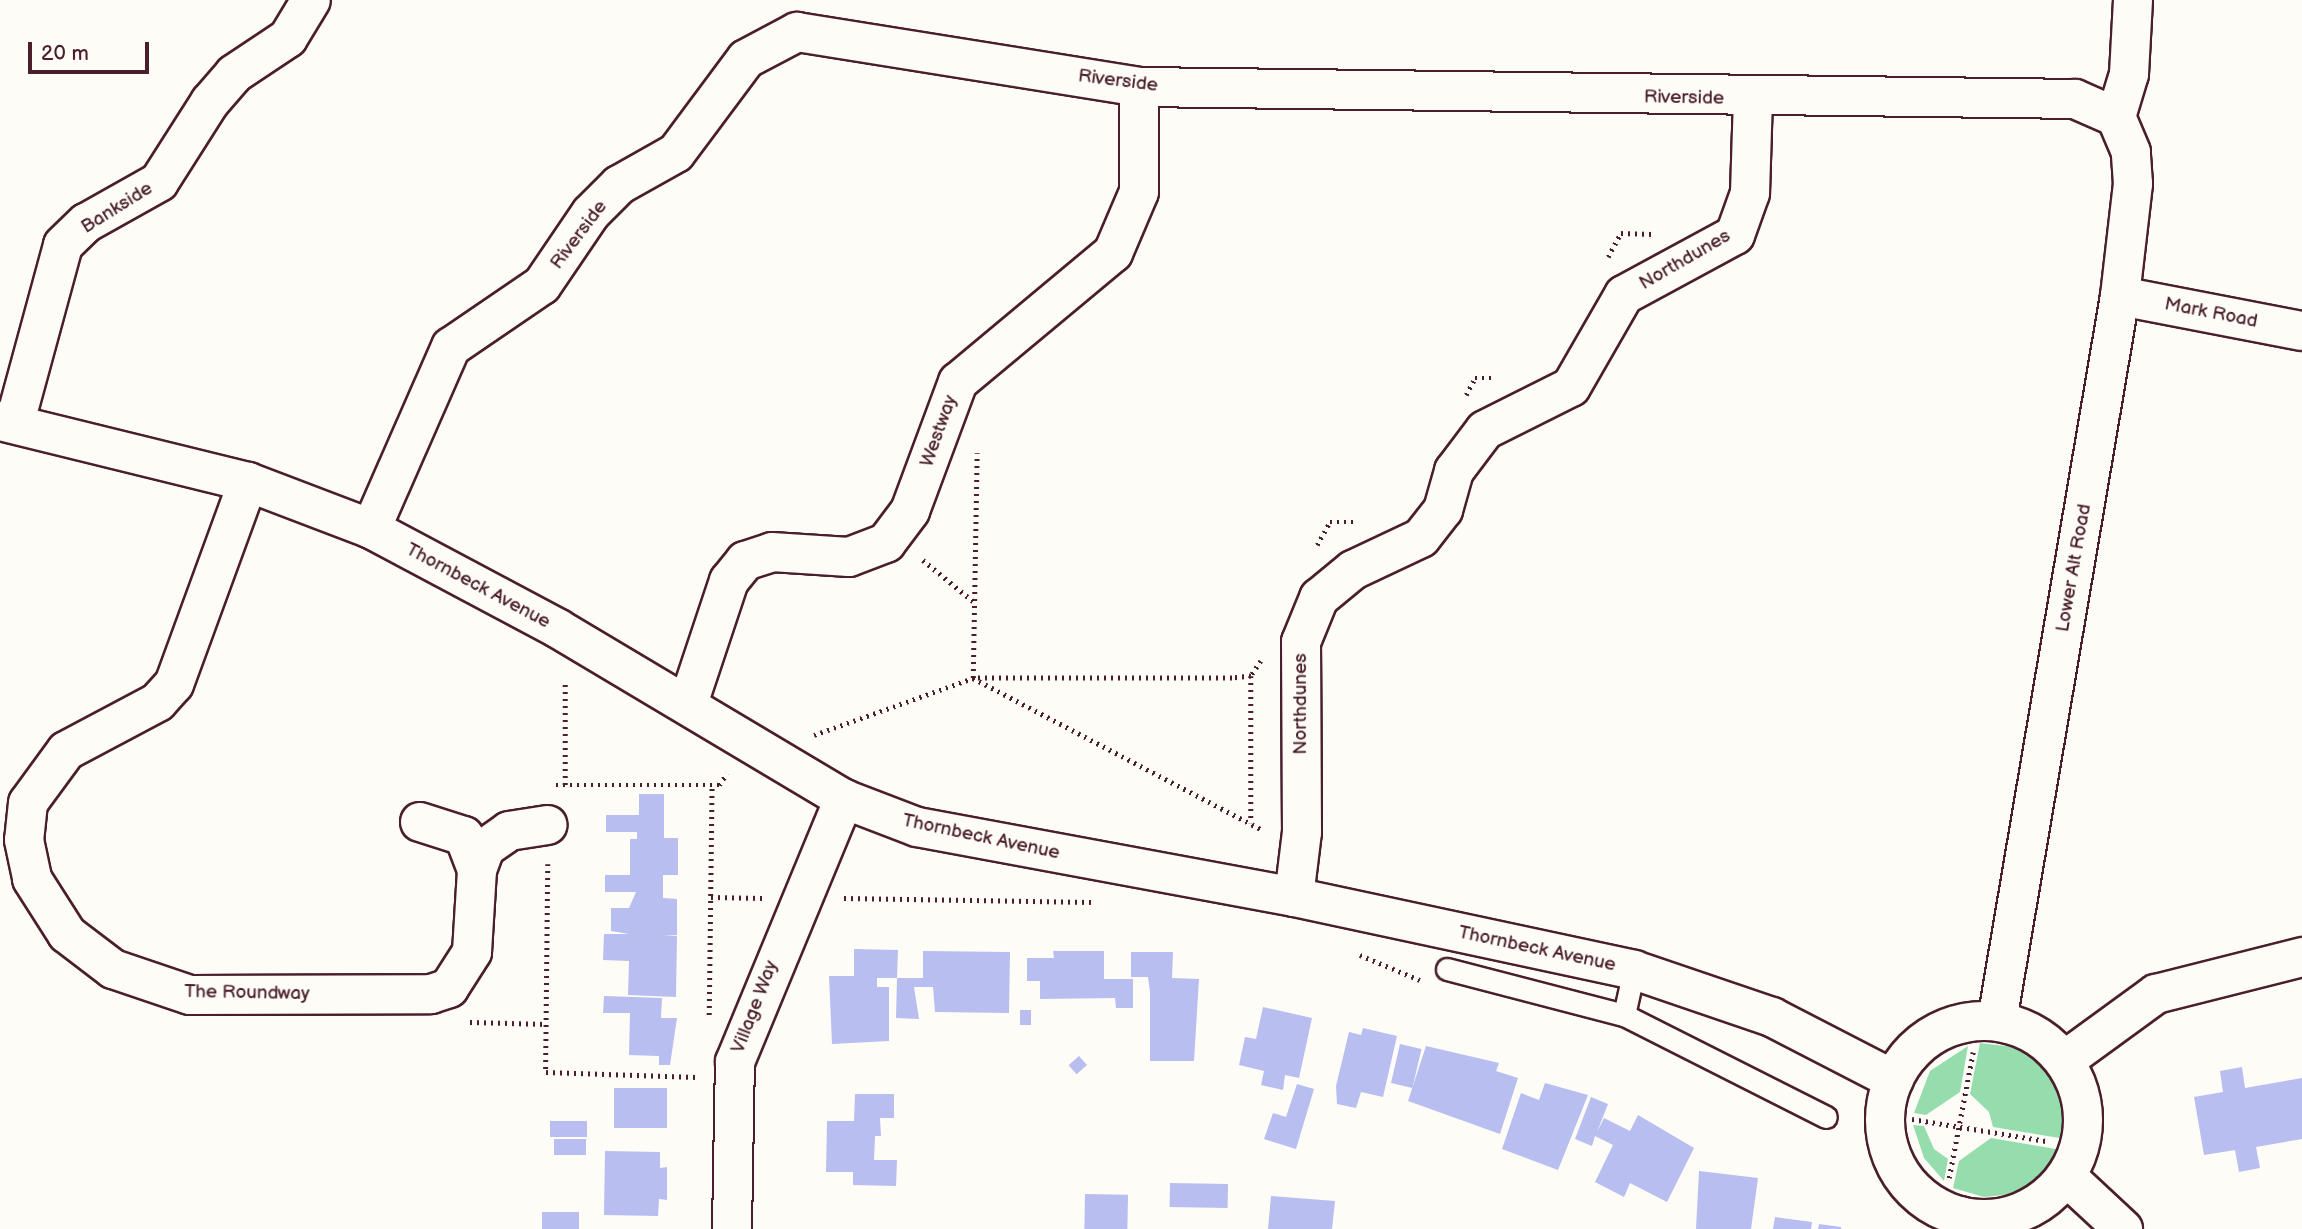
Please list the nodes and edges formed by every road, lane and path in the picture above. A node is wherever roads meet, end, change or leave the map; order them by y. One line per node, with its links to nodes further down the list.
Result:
1 (312, 0): 8 (street, Bankside)
2 (2133, 0): 5 (street)
3 (1139, 86): 4 (street, Riverside); 11 (street, Riverside); 12 (street, Westway)
4 (1753, 99): 5 (street, Riverside); 14 (street, Northdunes)
5 (2116, 117): 6 (street, Lower Alt Road)
6 (2120, 296): 7 (street, Mark Road); 38 (street, Lower Alt Road)
7 (2302, 331)
8 (7, 421): 10 (street, Thornbeck Avenue)
9 (977, 448): 13 (path)
10 (248, 482): 11 (street, Thornbeck Avenue); 27 (street, The Roundway)
11 (371, 529): 18 (street, Thornbeck Avenue)
12 (892, 535): 13 (path); 18 (street, Westway)
13 (974, 601): 17 (path)
14 (1300, 662): 16 (path); 26 (street, Northdunes)
15 (565, 673): 20 (path)
16 (1251, 676): 17 (path); 24 (path)
17 (972, 678): 19 (path); 24 (path)
18 (688, 704): 19 (street, Thornbeck Avenue)
19 (762, 754): 21 (path); 22 (street, Thornbeck Avenue)
20 (565, 785): 21 (path); 25 (path)
21 (712, 785): 28 (path)
22 (844, 799): 29 (street, Thornbeck Avenue); 30 (street, Village Way)
23 (421, 822): 27 (street, The Roundway)
24 (1251, 823): 26 (path)
25 (548, 825): 27 (street, The Roundway); 40 (path)
26 (1300, 849): 29 (street, Northdunes)
27 (477, 870)
28 (710, 897): 30 (path); 37 (path)
29 (1294, 897): 35 (street, Thornbeck Avenue)
30 (799, 898): 31 (path); 47 (street, Village Way)
31 (1097, 903)
32 (1355, 953): 34 (path)
33 (2302, 957): 39 (street)
34 (1447, 969): 36 (lane)
35 (1634, 970): 36 (lane); 41 (street, Thornbeck Avenue)
36 (1624, 1015): 42 (lane)
37 (709, 1022)
38 (1985, 1033): 39 (street); 41 (street); 44 (path)
39 (2064, 1060): 45 (street)
40 (709, 1078)
41 (1894, 1080): 46 (street)
42 (1826, 1117)
43 (1912, 1119): 44 (path)
44 (1959, 1127): 45 (path); 46 (path)
45 (2059, 1159): 46 (street); 48 (street)
46 (1956, 1210)
47 (732, 1229)
48 (2123, 1229)

